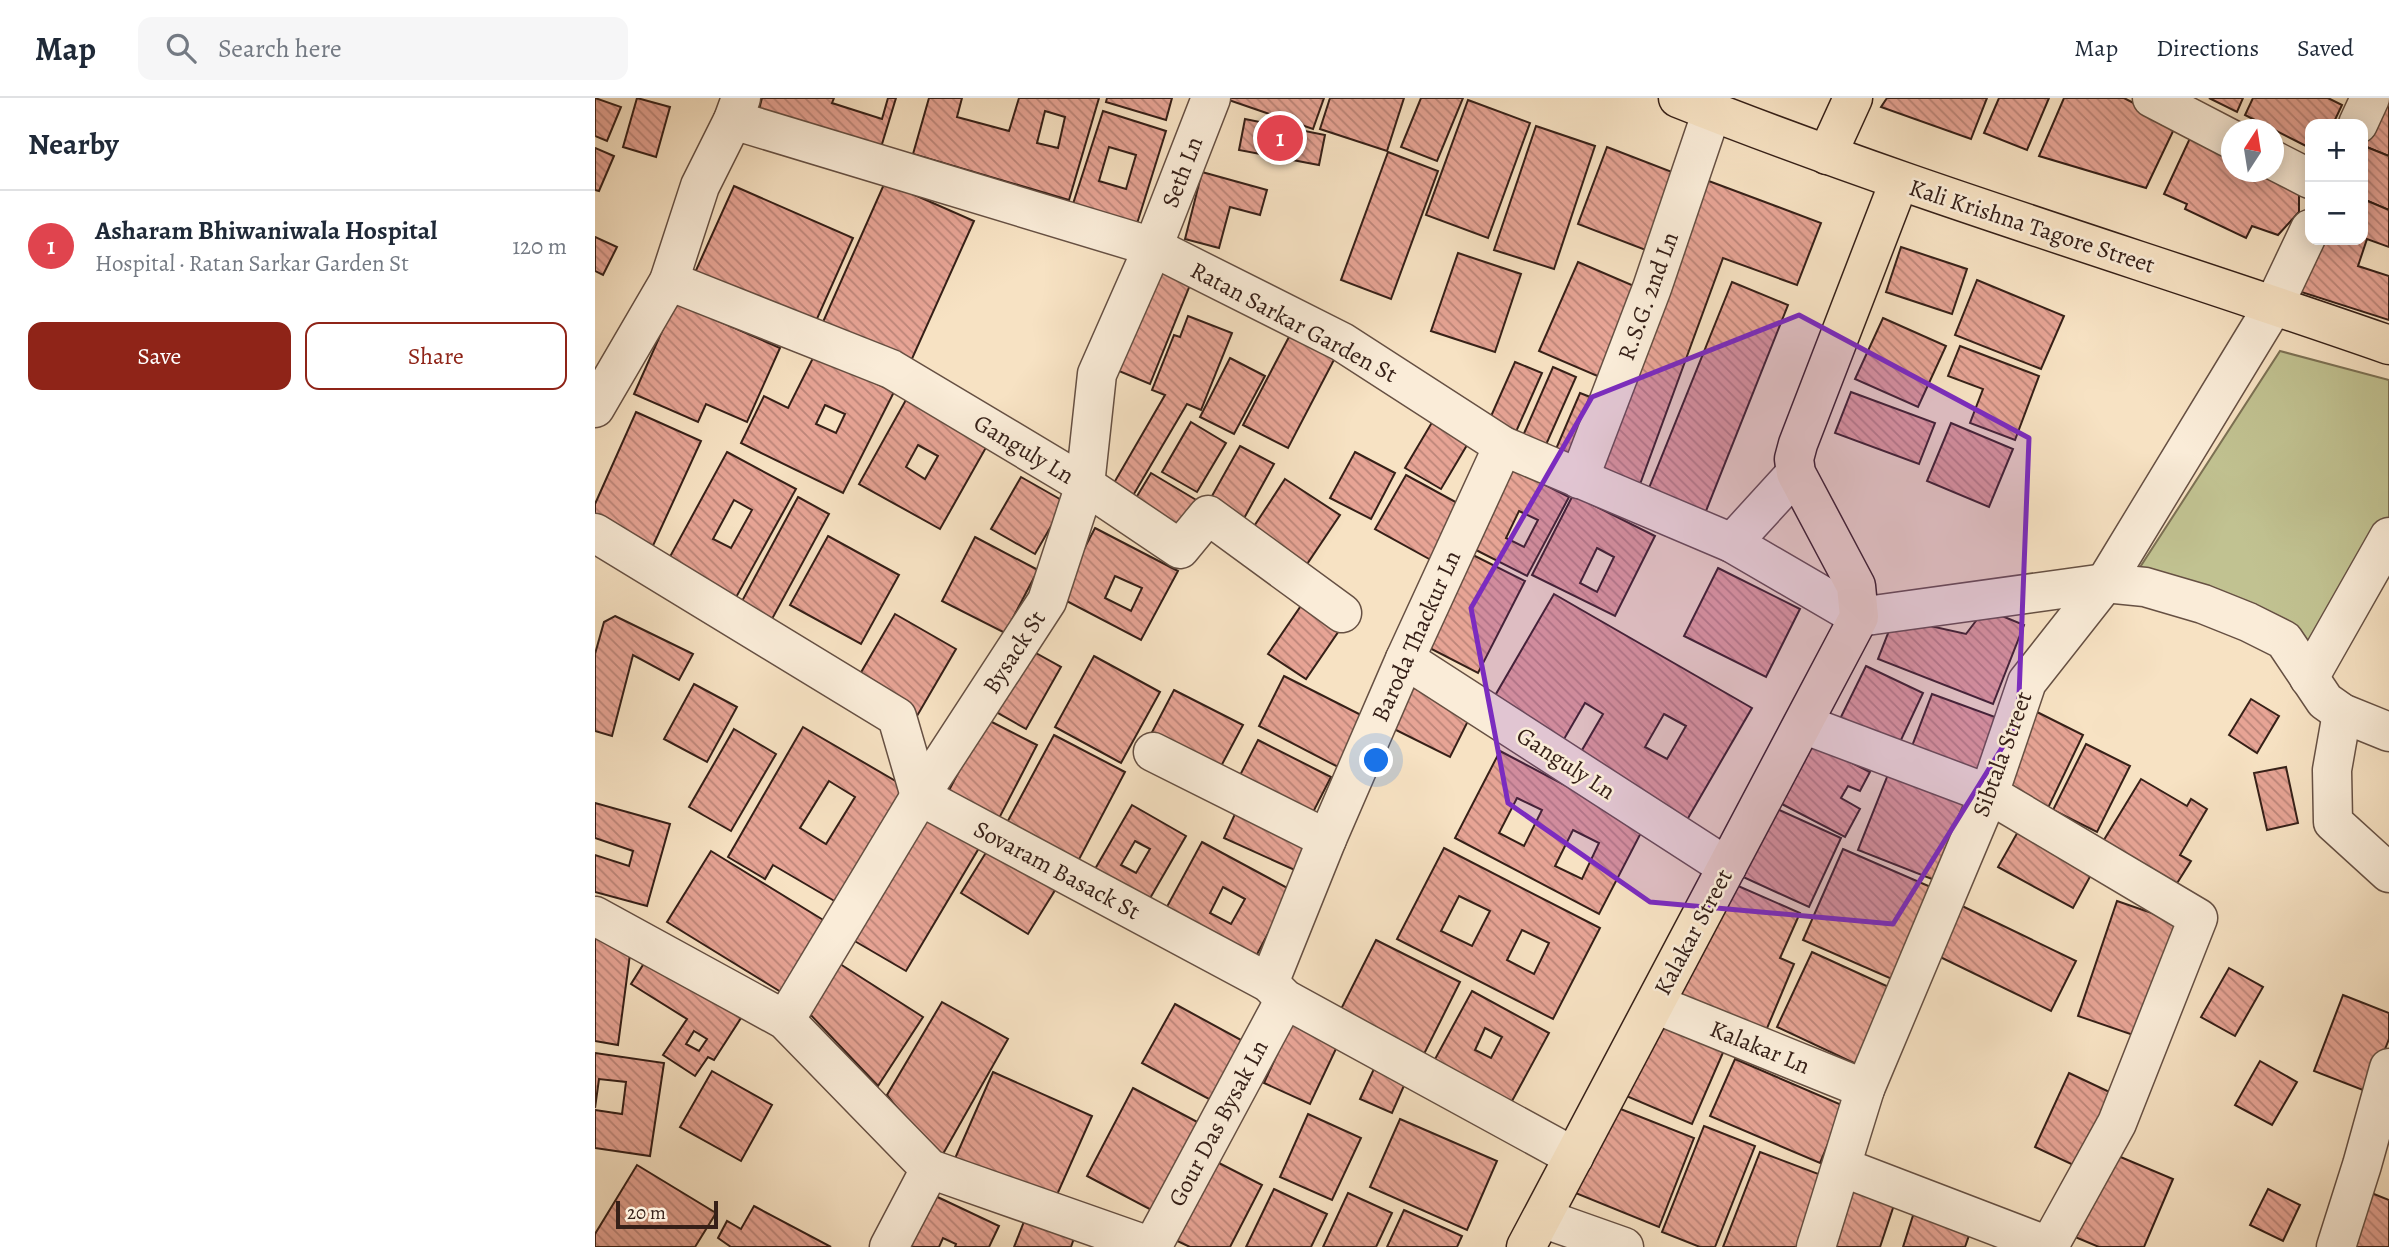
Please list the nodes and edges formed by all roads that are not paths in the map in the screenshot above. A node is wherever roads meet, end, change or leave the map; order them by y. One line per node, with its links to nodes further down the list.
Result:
1 (1211, 98): 14 (street, Seth Ln)
2 (1853, 98): 9 (main road)
3 (2152, 98): 8 (street)
4 (2370, 98): 7 (street)
5 (1695, 105): 9 (main road, Kali Krishna Tagore Street); 21 (street, R.S.G. 2nd Ln)
6 (737, 109): 14 (street, Ratan Sarkar Garden St); 15 (street)
7 (2360, 119)
8 (2221, 134)
9 (1827, 155): 12 (main road, Kali Krishna Tagore Street)
10 (2284, 166): 11 (street)
11 (2305, 176)
12 (1899, 182): 16 (main road, Kali Krishna Tagore Street); 20 (main road)
13 (2305, 240): 16 (street, Sibtala Street)
14 (1153, 247): 19 (street, Ratan Sarkar Garden St); 22 (street, Bysack St)
15 (669, 281): 18 (street); 22 (street, Ganguly Ln)
16 (2274, 305): 17 (main road, Kali Krishna Tagore Street); 26 (street, Sibtala Street)
17 (2389, 345)
18 (595, 408)
19 (1503, 446): 21 (street, Ratan Sarkar Garden St); 29 (street, Baroda Thackur Ln)
20 (1795, 472): 25 (street); 28 (main road)
21 (1579, 479): 25 (street, Ratan Sarkar Garden St)
22 (1085, 485): 27 (street, Ganguly Ln); 36 (street, Bysack St)
23 (595, 533): 36 (street)
24 (2389, 537): 30 (street)
25 (1732, 543): 28 (street, Ratan Sarkar Garden St)
26 (2105, 583): 28 (street); 30 (street); 35 (street, Sibtala Street)
27 (1342, 612)
28 (1859, 617): 32 (main road, Kalakar Street)
29 (1405, 659): 37 (street, Baroda Thackur Ln); 38 (street, Ganguly Ln)
30 (2309, 678): 31 (street)
31 (2342, 713): 33 (street); 39 (street)
32 (1803, 724): 35 (street); 38 (main road, Kalakar Street)
33 (2389, 732)
34 (1153, 752): 37 (street)
35 (1989, 794): 45 (street, Sibtala Street); 54 (street)
36 (920, 796): 41 (street, Sovaram Basack St); 43 (street, Bysack St)
37 (1327, 839): 41 (street, Baroda Thackur Ln)
38 (1727, 867): 42 (main road, Kalakar Street)
39 (2389, 873)
40 (595, 916): 43 (street)
41 (1277, 991): 46 (street, Sovaram Basack St); 51 (street, Gour Das Bysak Ln)
42 (1655, 1004): 45 (street, Kalakar Ln); 46 (main road, Kalakar Street)
43 (785, 1020): 48 (street)
44 (2389, 1068): 55 (street)
45 (1865, 1089): 47 (street, Sibtala Street)
46 (1574, 1157): 49 (main road, Kalakar Street)
47 (1842, 1167): 53 (street, Sibtala Street); 54 (street)
48 (930, 1169): 50 (street); 51 (street)
49 (1534, 1232): 52 (street)
50 (889, 1247)
51 (1152, 1247)
52 (1624, 1247)
53 (1816, 1247)
54 (2050, 1247)
55 (2336, 1247)

